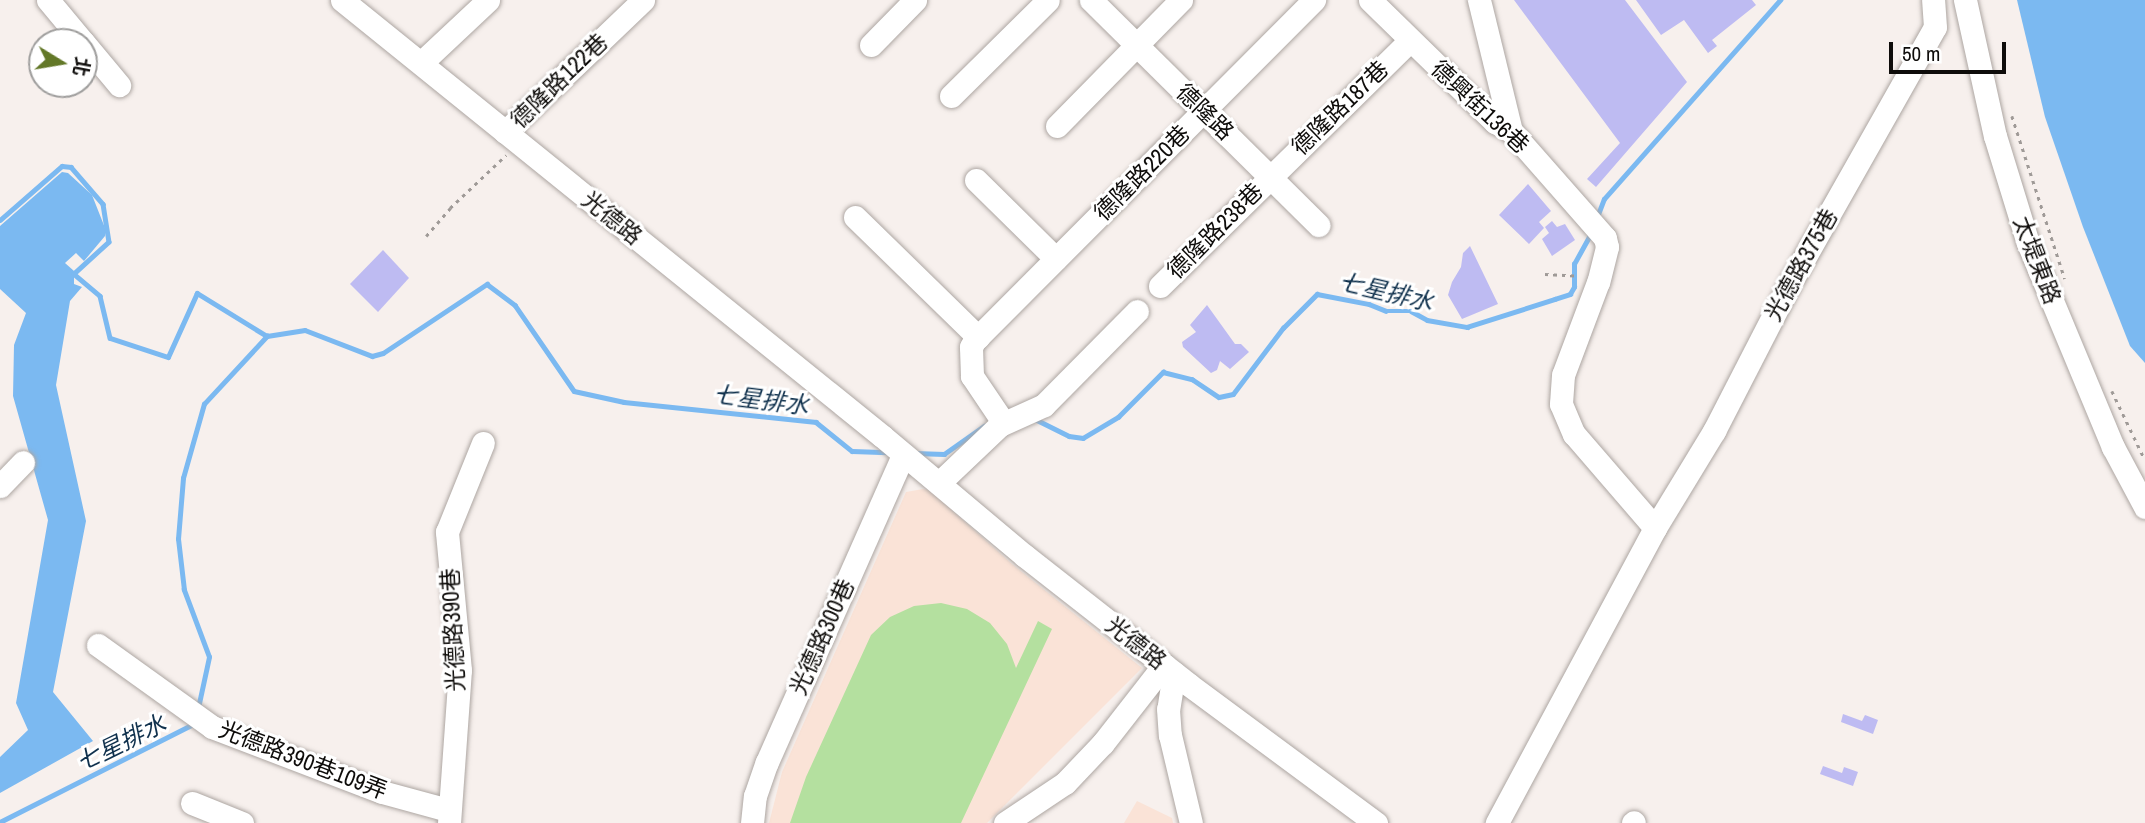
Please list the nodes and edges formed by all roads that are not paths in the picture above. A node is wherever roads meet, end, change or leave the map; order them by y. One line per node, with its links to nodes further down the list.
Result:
1 (48, 0): 14 (street)
2 (488, 0): 19 (street)
3 (643, 0): 25 (street, 德隆路122巷)
4 (915, 0): 16 (street)
5 (1048, 0): 21 (street)
6 (1091, 0): 17 (street, 德隆路)
7 (1181, 0): 17 (street)
8 (1314, 0): 22 (street, 德隆路220巷)
9 (1370, 0): 15 (street, 德興街136巷)
10 (1479, 0): 24 (street)
11 (1933, 0): 41 (street, 光德路375巷)
12 (1965, 0): 40 (street, 太堤東路)
13 (347, 1): 19 (street, 光德路)
14 (71, 28)
15 (1409, 41): 24 (street, 德興街136巷); 26 (street, 德隆路187巷)
16 (871, 45)
17 (1137, 45): 22 (street, 德隆路); 23 (street)
18 (98, 60): 20 (street)
19 (421, 63): 25 (street, 光德路)
20 (119, 85)
21 (951, 96)
22 (1204, 111): 26 (street, 德隆路); 30 (street, 德隆路220巷)
23 (1057, 126)
24 (1511, 131): 41 (street, 德興街136巷)
25 (512, 138): 36 (street, 光德路)
26 (1270, 175): 29 (street, 德隆路); 31 (street, 德隆路238巷)
27 (975, 180): 30 (street)
28 (856, 217): 33 (street)
29 (1318, 225)
30 (1056, 259): 33 (street, 德隆路220巷)
31 (1160, 286)
32 (1137, 311): 34 (street)
33 (978, 337): 34 (street)
34 (1005, 414): 38 (street)
35 (483, 443): 45 (street, 光德路390巷)
36 (903, 455): 38 (street, 光德路); 47 (street, 光德路300巷)
37 (23, 462): 39 (street)
38 (939, 483): 43 (street, 光德路)
39 (0, 486)
40 (2145, 507)
41 (1655, 528): 51 (street, 光德路375巷)
42 (98, 645): 45 (street, 光德路390巷109弄)
43 (1169, 669): 48 (street); 49 (street); 50 (street, 光德路)
44 (192, 803): 46 (street)
45 (449, 816)
46 (242, 823)
47 (752, 823)
48 (1005, 823)
49 (1191, 823)
50 (1376, 823)
51 (1497, 823)

